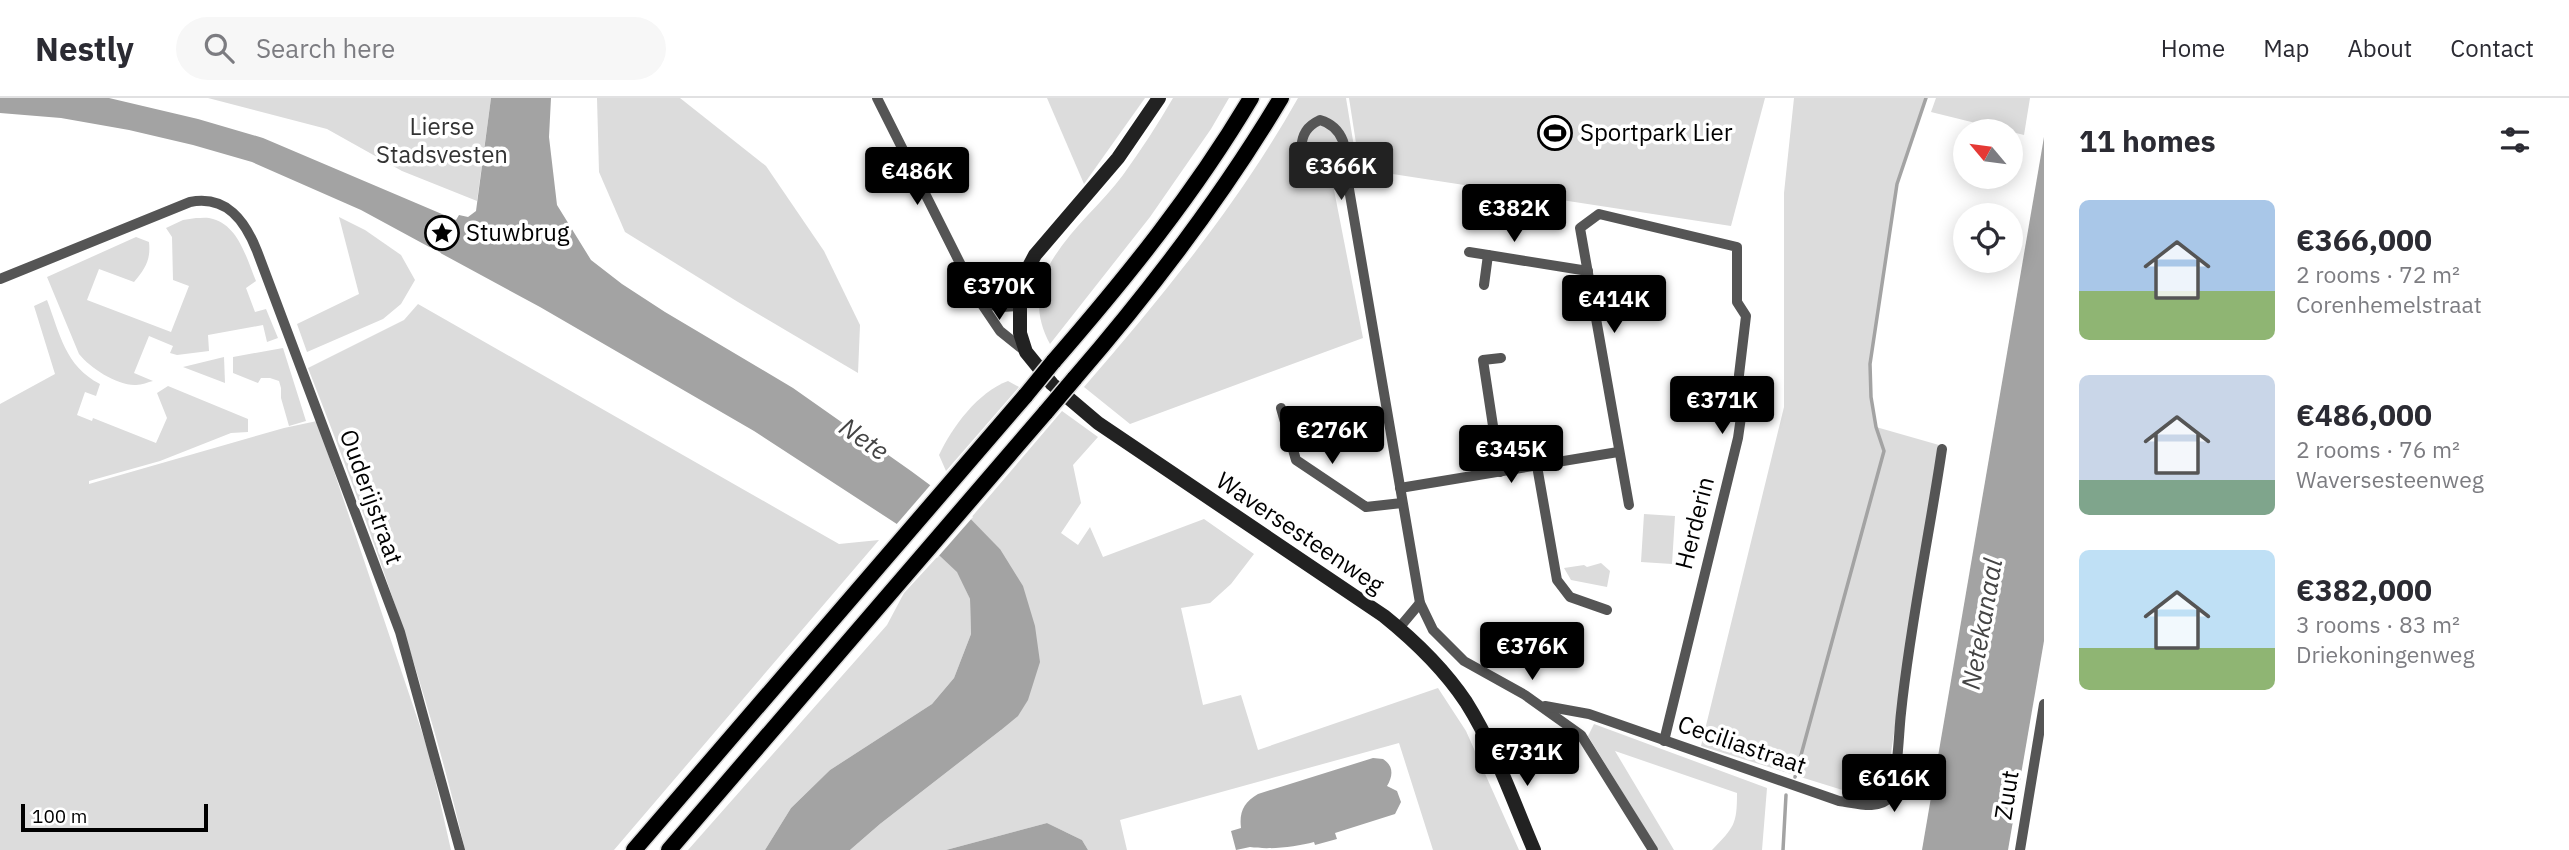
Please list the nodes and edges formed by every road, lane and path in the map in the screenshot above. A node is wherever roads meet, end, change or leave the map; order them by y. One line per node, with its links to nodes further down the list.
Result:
1 (877, 98): 11 (street, Waversesteenweg)
2 (1159, 98): 12 (main road)
3 (1251, 98): 31 (highway, bridge)
4 (1281, 98): 32 (highway, bridge)
5 (1349, 189): 5 (street, Ceciliastraat); 20 (street, Ceciliastraat)
6 (1469, 252): 7 (street)
7 (1488, 255): 8 (street); 10 (street)
8 (1588, 271): 17 (street); 28 (street, Herderin)
9 (0, 279): 30 (street, Ouderijstraat)
10 (1484, 285)
11 (981, 303): 12 (street); 13 (street, Waversesteenweg)
12 (1019, 306): 13 (main road)
13 (1026, 352): 25 (main road, Waversesteenweg)
14 (1501, 358): 19 (street)
15 (1281, 408): 21 (street)
16 (1942, 449): 28 (street, Ceciliastraat)
17 (1618, 452): 18 (street); 22 (street)
18 (1537, 466): 19 (street); 24 (street)
19 (1500, 472): 20 (street)
20 (1400, 488): 21 (street, Ceciliastraat)
21 (1402, 503): 23 (street, Ceciliastraat)
22 (1629, 505)
23 (1420, 603): 25 (street); 27 (street, Ceciliastraat)
24 (1607, 610)
25 (1399, 628): 33 (main road, Waversesteenweg)
26 (2044, 704): 29 (street, Zuut)
27 (1541, 706): 28 (street, Ceciliastraat); 34 (street)
28 (1664, 741)
29 (2040, 747): 35 (street, Zuut)
30 (460, 850)
31 (634, 850)
32 (669, 850)
33 (1534, 850)
34 (1653, 850)
35 (2020, 850)

